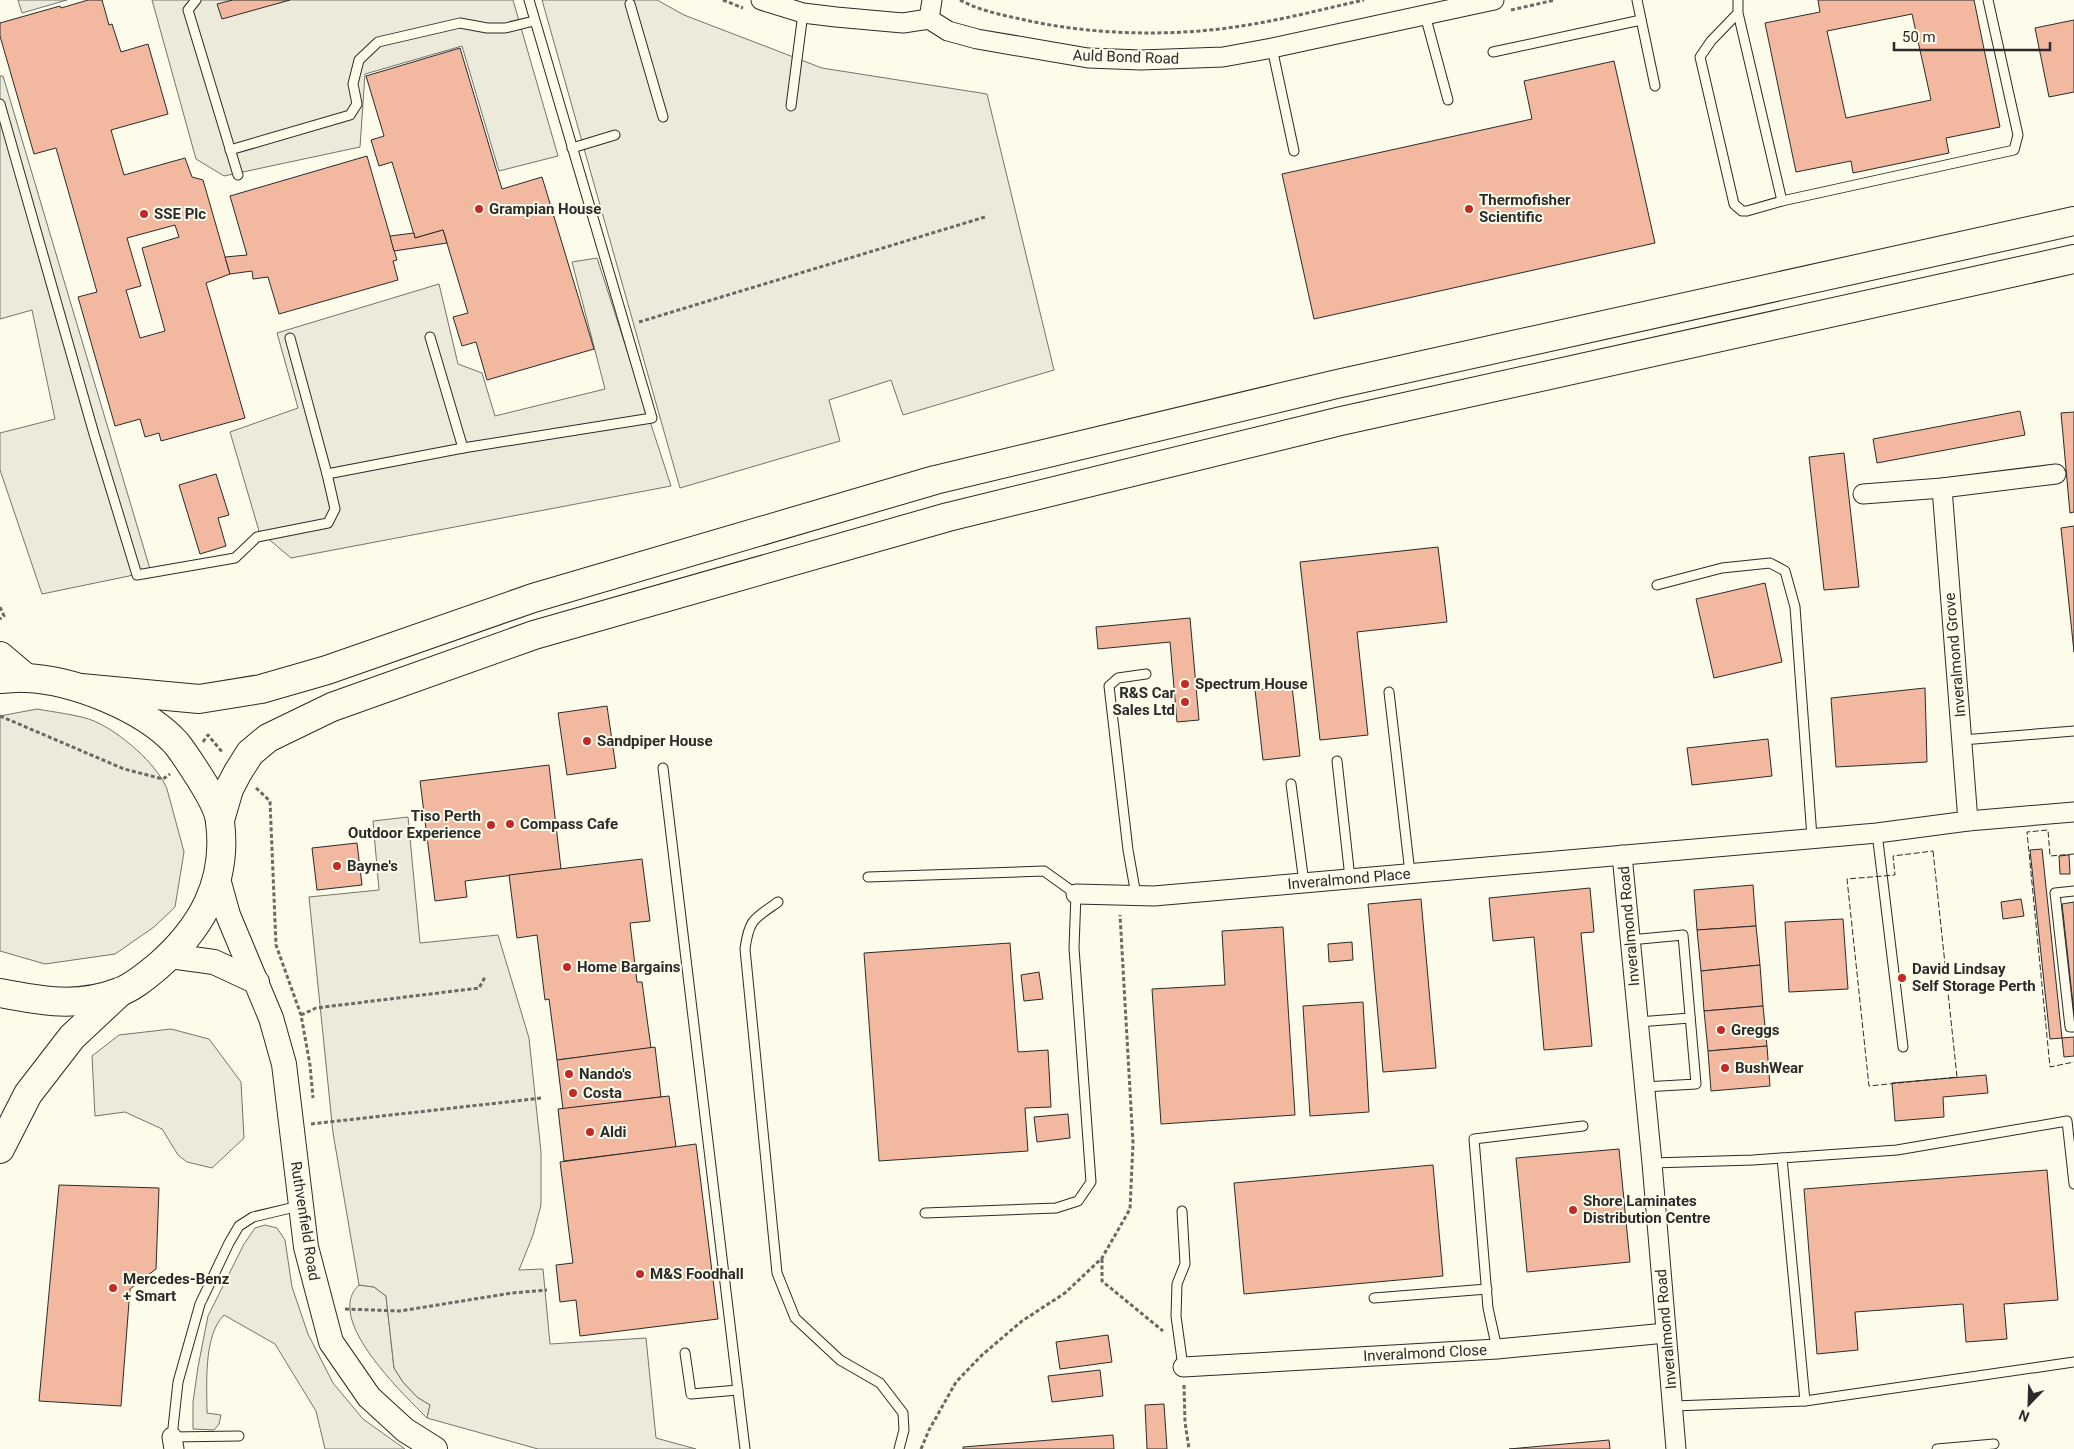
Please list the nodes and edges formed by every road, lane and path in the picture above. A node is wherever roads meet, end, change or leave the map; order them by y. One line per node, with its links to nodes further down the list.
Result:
1 (186, 0): 13 (lane)
2 (196, 0): 13 (lane)
3 (529, 0): 19 (lane)
4 (760, 0): 14 (street)
5 (932, 0): 17 (street)
6 (960, 0): 7 (path)
7 (1364, 0)
8 (1494, 0): 16 (street, Auld Bond Road)
9 (1637, 0): 18 (lane)
10 (1738, 0): 15 (lane)
11 (1988, 0): 32 (lane)
12 (630, 4): 26 (lane)
13 (188, 10): 29 (lane)
14 (803, 12): 17 (street); 25 (lane)
15 (1738, 13): 32 (lane); 32 (lane)
16 (1425, 15): 20 (street, Auld Bond Road); 23 (lane)
17 (929, 20): 20 (street, Auld Bond Road)
18 (1641, 20): 21 (lane); 22 (lane)
19 (534, 21): 28 (lane); 29 (lane)
20 (1272, 48): 30 (lane)
21 (1494, 52)
22 (1654, 86)
23 (1448, 100)
24 (0, 104): 40 (lane)
25 (791, 106)
26 (663, 117)
27 (615, 134): 28 (lane)
28 (572, 148): 36 (lane)
29 (230, 150): 31 (lane)
30 (1294, 151)
31 (238, 176)
32 (1782, 201)
33 (985, 217): 36 (path)
34 (2074, 221): 50 (main road)
35 (2074, 259): 58 (main road)
36 (625, 327): 39 (lane)
37 (430, 336): 39 (lane)
38 (290, 338): 40 (lane)
39 (463, 448): 40 (lane)
40 (328, 474)
41 (2056, 474): 42 (street)
42 (1942, 488): 43 (street); 53 (street, Inveralmond Grove)
43 (1864, 494)
44 (1657, 585): 61 (lane)
45 (0, 607): 46 (path)
46 (0, 619)
47 (0, 656): 49 (main road)
48 (1146, 674): 70 (lane)
49 (13, 678): 50 (main road)
50 (80, 688): 58 (main road)
51 (1389, 692): 63 (lane)
52 (2074, 731): 53 (lane)
53 (1962, 740): 59 (street, Inveralmond Grove)
54 (1338, 761): 65 (lane)
55 (664, 768): 104 (lane)
56 (1291, 784): 67 (lane)
57 (2074, 812): 59 (street, Inveralmond Road)
58 (220, 820): 66 (main road)
59 (1968, 821): 60 (street, Inveralmond Road)
60 (1877, 832): 61 (street, Inveralmond Road); 82 (lane)
61 (1812, 837): 62 (street, Inveralmond Road)
62 (1622, 855): 63 (street, Inveralmond Place); 72 (street, Inveralmond Road)
63 (1410, 873): 65 (street, Inveralmond Place)
64 (868, 877): 69 (lane)
65 (1350, 878): 67 (street, Inveralmond Place)
66 (218, 879): 73 (main road); 75 (street, Ruthvenfield Road)
67 (1304, 883): 70 (street, Inveralmond Place)
68 (2074, 891): 81 (lane)
69 (1076, 894): 70 (street, Inveralmond Place); 93 (lane)
70 (1136, 896)
71 (778, 902): 112 (lane)
72 (1630, 940): 79 (lane); 80 (street, Inveralmond Road)
73 (170, 956): 75 (street); 76 (main road)
74 (485, 977): 78 (path)
75 (257, 982): 85 (street, Ruthvenfield Road)
76 (120, 992): 77 (main road); 87 (main road)
77 (0, 993)
78 (301, 1015)
79 (1690, 1018): 80 (lane); 83 (lane)
80 (1638, 1022): 83 (street, Inveralmond Road)
81 (2074, 1026)
82 (1903, 1047)
83 (1644, 1087): 89 (street, Inveralmond Road)
84 (542, 1098): 85 (path)
85 (291, 1124): 91 (street, Ruthvenfield Road)
86 (1583, 1126): 95 (lane)
87 (0, 1149)
88 (1782, 1158): 89 (lane); 90 (lane); 105 (lane)
89 (1652, 1162): 99 (street, Inveralmond Road)
90 (2074, 1184)
91 (300, 1206): 98 (street, Ruthvenfield Road); 108 (lane)
92 (1182, 1211): 103 (lane)
93 (925, 1213)
94 (1102, 1258): 103 (path)
95 (1487, 1289): 97 (lane); 100 (lane)
96 (547, 1290): 98 (path)
97 (1374, 1298)
98 (322, 1308): 110 (street, Ruthvenfield Road)
99 (1666, 1333): 100 (street, Inveralmond Close); 106 (street, Inveralmond Road)
100 (1497, 1349): 103 (street, Inveralmond Close)
101 (685, 1353): 104 (lane)
102 (2074, 1362): 105 (lane)
103 (1183, 1367): 113 (path)
104 (738, 1390): 111 (lane)
105 (1805, 1401): 106 (lane)
106 (1674, 1406): 114 (street, Inveralmond Road)
107 (239, 1436): 108 (lane)
108 (173, 1443)
109 (1994, 1444): 115 (lane)
110 (435, 1449)
111 (745, 1449)
112 (898, 1449)
113 (1189, 1449)
114 (1676, 1449)
115 (1937, 1449)

